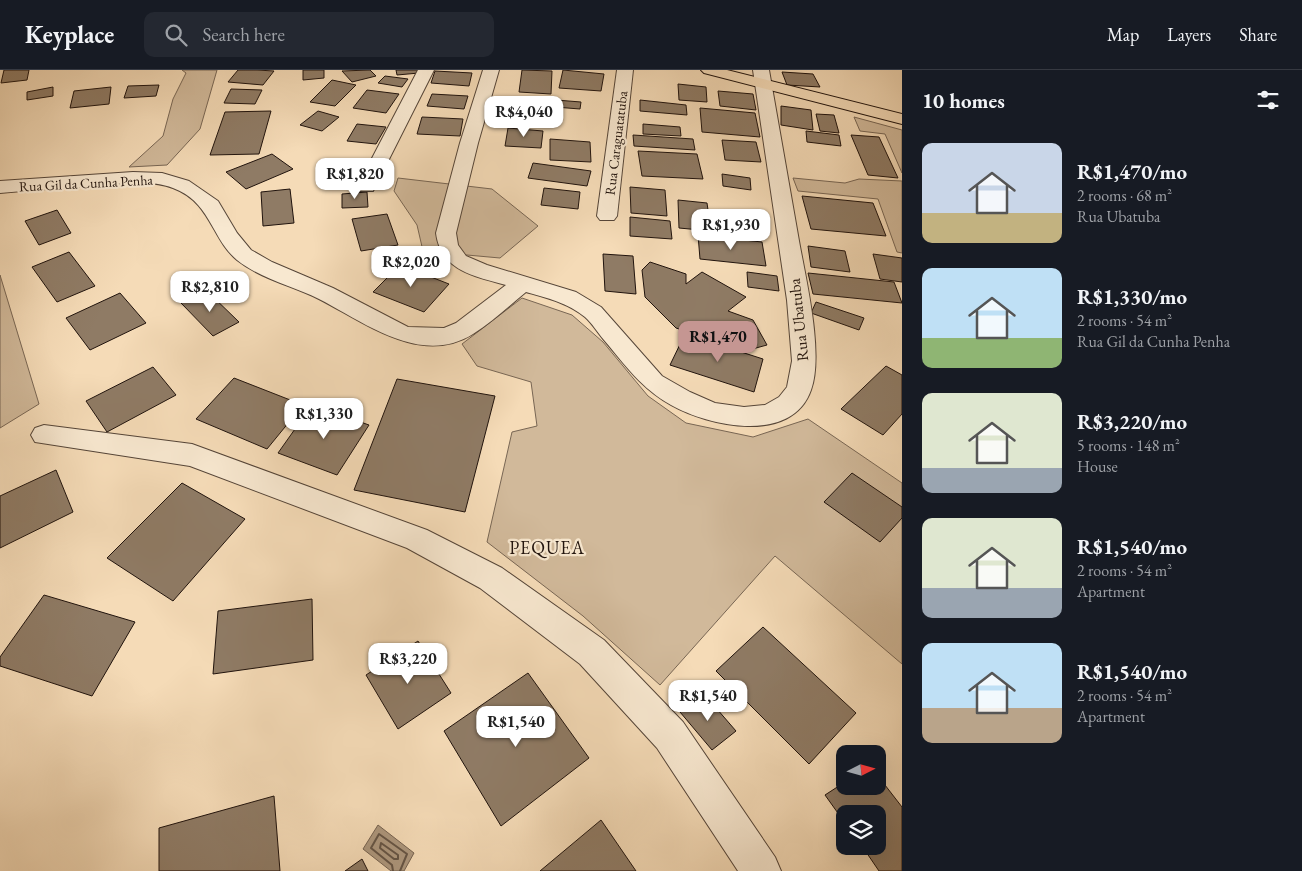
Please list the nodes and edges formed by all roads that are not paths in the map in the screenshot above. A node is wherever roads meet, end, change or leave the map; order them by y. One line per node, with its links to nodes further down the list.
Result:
1 (426, 70): 8 (street)
2 (491, 70): 10 (street, Rua Ubatuba)
3 (624, 70): 9 (street, Rua Caraguatatuba)
4 (709, 70): 5 (main road)
5 (763, 77): 6 (main road); 10 (street, Rua Ubatuba)
6 (902, 119)
7 (0, 187): 10 (street, Rua Gil da Cunha Penha)
8 (366, 187)
9 (607, 216)
10 (522, 284)
11 (44, 435): 12 (street)
12 (761, 871)

